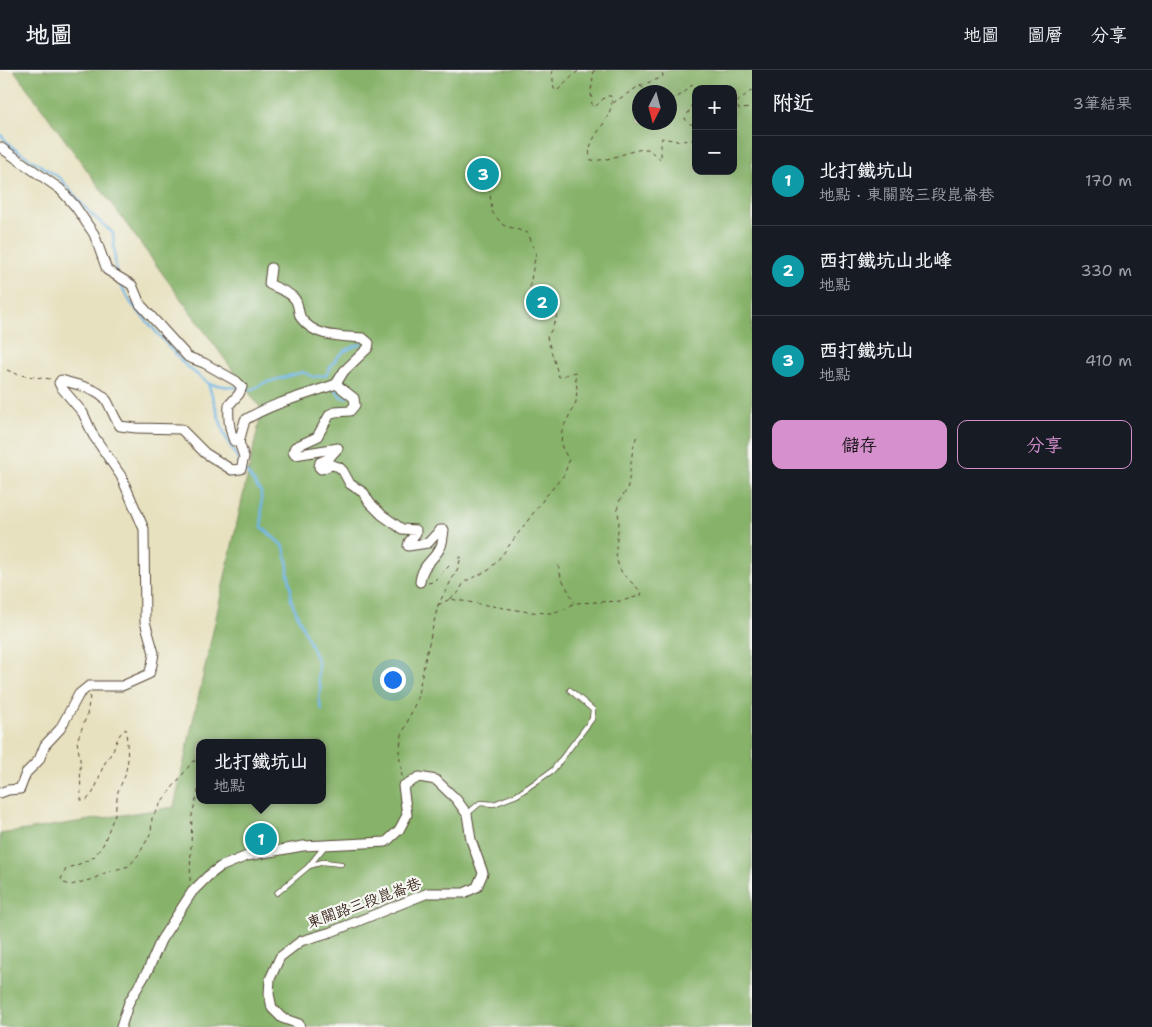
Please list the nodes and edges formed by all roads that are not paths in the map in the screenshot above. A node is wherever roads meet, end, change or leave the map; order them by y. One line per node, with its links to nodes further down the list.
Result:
1 (0, 147): 4 (street)
2 (271, 268): 3 (street)
3 (336, 384): 4 (street); 5 (street)
4 (239, 442): 7 (street)
5 (420, 582)
6 (570, 690): 8 (lane)
7 (0, 793)
8 (467, 814): 9 (street); 14 (street, 東關路三段崑崙巷)
9 (326, 845): 11 (lane); 13 (street)
10 (342, 864): 11 (lane)
11 (308, 867): 12 (lane)
12 (277, 892)
13 (120, 1027)
14 (300, 1027)

